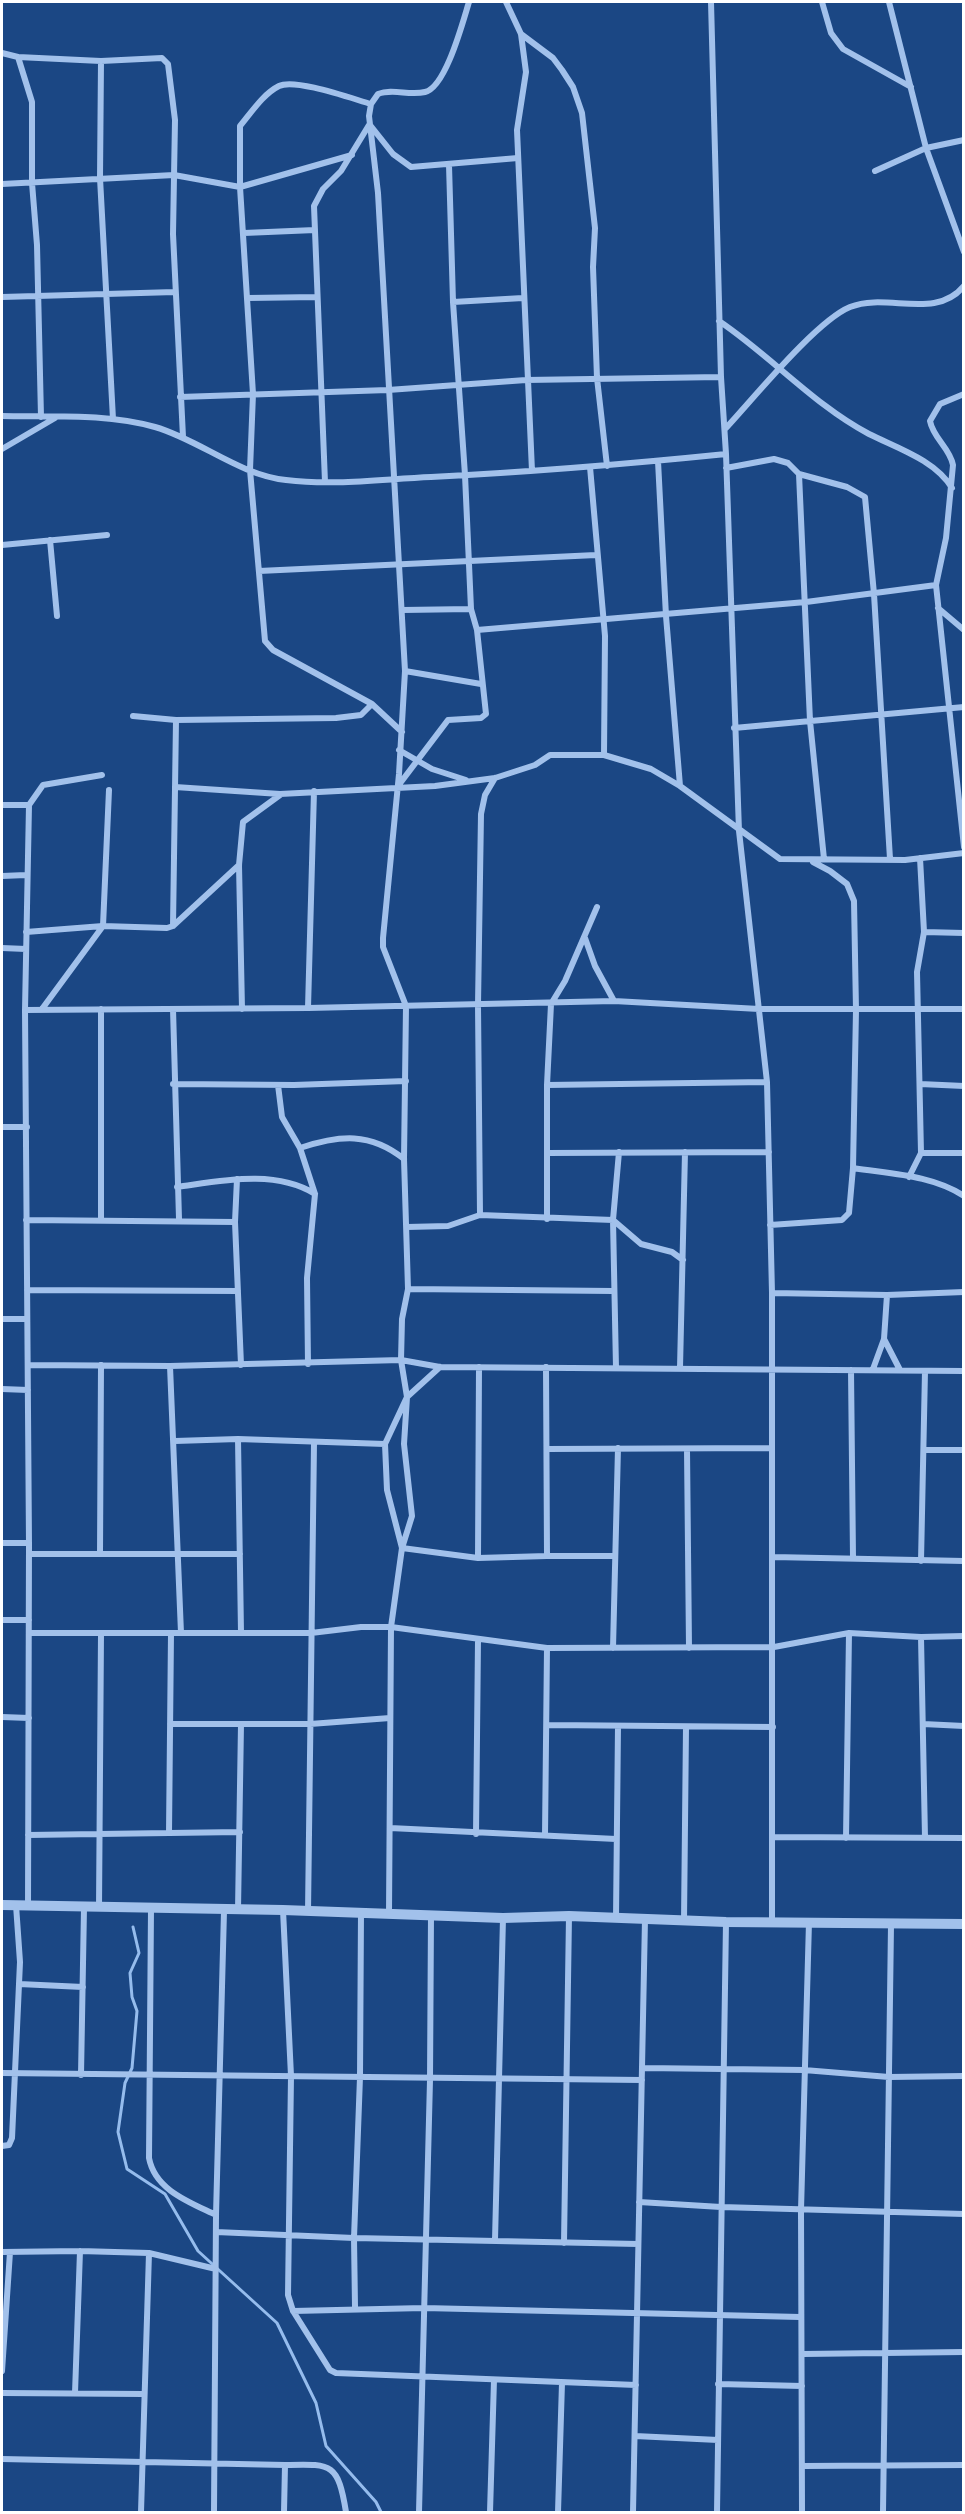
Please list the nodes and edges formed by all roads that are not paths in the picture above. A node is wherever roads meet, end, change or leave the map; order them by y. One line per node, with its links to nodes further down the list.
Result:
1 (469, 2): 11 (street)
2 (506, 2): 6 (street)
3 (711, 2): 36 (street)
4 (822, 2): 10 (street)
5 (889, 2): 10 (street)
6 (521, 34): 16 (street); 39 (street)
7 (2, 53): 8 (street)
8 (18, 57): 9 (street); 21 (street)
9 (100, 61): 19 (street); 20 (street)
10 (911, 87): 14 (street)
11 (371, 104): 12 (street); 23 (street)
12 (369, 125): 15 (street); 17 (street); 42 (street)
13 (963, 140): 14 (street)
14 (926, 148): 18 (street); 26 (street)
15 (352, 155): 23 (street); 24 (street)
16 (518, 158): 17 (street); 34 (street)
17 (449, 165): 35 (street)
18 (875, 171)
19 (174, 176): 20 (street); 23 (street); 28 (street)
20 (100, 178): 21 (street); 29 (street)
21 (32, 183): 22 (street); 30 (street)
22 (2, 184)
23 (240, 187): 25 (street)
24 (315, 230): 25 (street); 32 (street)
25 (244, 233): 33 (street)
26 (963, 250)
27 (963, 286): 37 (street)
28 (175, 291): 29 (street); 46 (street)
29 (105, 292): 30 (street); 50 (street)
30 (37, 296): 31 (street); 48 (street)
31 (2, 297)
32 (317, 297): 33 (street); 43 (street)
33 (248, 298): 44 (street)
34 (523, 298): 35 (street); 40 (street)
35 (453, 302): 41 (street)
36 (719, 321): 37 (street); 38 (street)
37 (782, 369): 51 (street); 65 (street)
38 (721, 377): 39 (street); 51 (street)
39 (597, 378): 40 (street); 56 (street)
40 (526, 380): 41 (street); 60 (street)
41 (457, 385): 42 (street); 62 (street)
42 (388, 390): 43 (street); 63 (street)
43 (322, 392): 44 (street); 64 (street)
44 (253, 394): 46 (street); 59 (street)
45 (963, 394): 65 (street)
46 (180, 397): 52 (street)
47 (2, 416): 48 (street)
48 (41, 417): 49 (street)
49 (56, 417): 50 (street); 53 (street)
50 (113, 419): 52 (street)
51 (725, 429): 54 (street)
52 (183, 437): 59 (street)
53 (2, 449)
54 (726, 454): 55 (street); 58 (street)
55 (658, 461): 56 (street); 81 (street)
56 (607, 466): 57 (street)
57 (591, 467): 60 (street); 69 (street)
58 (726, 468): 61 (street); 76 (street)
59 (250, 470): 64 (street); 72 (street)
60 (532, 471): 62 (street)
61 (799, 474): 74 (street); 75 (street)
62 (465, 475): 63 (street); 70 (street)
63 (396, 478): 64 (street); 71 (street)
64 (325, 482)
65 (952, 489): 73 (street)
66 (107, 535): 67 (street)
67 (50, 540): 68 (street); 80 (street)
68 (2, 545)
69 (596, 555): 70 (street); 82 (street)
70 (470, 562): 71 (street); 78 (street)
71 (400, 563): 72 (street); 79 (street)
72 (259, 571): 87 (street)
73 (936, 585): 74 (street); 77 (street)
74 (874, 594): 75 (street); 90 (street)
75 (806, 602): 76 (street); 93 (street)
76 (731, 607): 81 (street); 94 (street)
77 (937, 608): 84 (street); 89 (street)
78 (471, 609): 79 (street); 83 (street)
79 (403, 610): 85 (street)
80 (57, 616)
81 (666, 616): 82 (street); 103 (street)
82 (604, 621): 83 (street); 97 (street)
83 (477, 630): 86 (street)
84 (963, 630)
85 (405, 671): 86 (street); 95 (street)
86 (481, 684): 98 (street)
87 (372, 704): 92 (street); 95 (street)
88 (963, 707): 89 (street)
89 (948, 708): 90 (street); 111 (street)
90 (880, 713): 93 (street); 115 (street)
91 (133, 716): 92 (street)
92 (176, 720): 104 (street)
93 (810, 721): 94 (street); 114 (street)
94 (734, 728): 110 (street)
95 (402, 732): 96 (street)
96 (399, 750): 98 (street); 102 (street)
97 (604, 755): 100 (street); 103 (street)
98 (417, 761): 101 (street); 102 (street)
99 (102, 776): 109 (street)
100 (495, 778): 101 (street); 131 (street)
101 (469, 782): 102 (street)
102 (398, 786): 106 (street); 132 (street)
103 (680, 786): 110 (street)
104 (175, 787): 107 (street); 122 (street)
105 (109, 790): 121 (street)
106 (314, 791): 107 (street); 133 (street)
107 (280, 794): 117 (street)
108 (2, 805): 109 (street)
109 (29, 805): 118 (street)
110 (739, 831): 116 (street); 141 (street)
111 (963, 847)
112 (963, 853): 113 (street)
113 (920, 858): 115 (street); 124 (street)
114 (824, 859): 115 (street); 116 (street)
115 (890, 859)
116 (812, 861): 142 (street)
117 (239, 865): 122 (street); 138 (street)
118 (26, 875): 119 (street); 123 (street)
119 (2, 876)
120 (597, 908): 126 (street)
121 (103, 926): 122 (street); 123 (street); 135 (street)
122 (173, 926)
123 (26, 932): 128 (street)
124 (924, 932): 125 (street); 134 (street)
125 (963, 933)
126 (585, 938): 129 (street); 130 (street)
127 (2, 948): 128 (street)
128 (26, 949): 140 (street)
129 (614, 1001): 130 (street); 141 (street)
130 (551, 1004): 131 (street); 148 (street)
131 (478, 1005): 132 (street); 166 (street)
132 (406, 1006): 133 (street); 143 (street)
133 (308, 1008): 138 (street)
134 (917, 1008): 139 (street); 142 (street); 147 (street)
135 (42, 1009): 136 (street); 140 (street)
136 (101, 1009): 137 (street); 167 (street)
137 (173, 1009): 138 (street); 145 (street)
138 (242, 1009)
139 (963, 1009)
140 (25, 1010): 151 (street)
141 (759, 1010): 142 (street); 144 (street)
142 (856, 1010): 160 (street)
143 (406, 1081): 146 (street); 159 (street)
144 (767, 1082): 148 (street); 155 (street)
145 (173, 1084): 146 (street); 163 (street)
146 (278, 1084): 152 (street)
147 (920, 1084): 149 (street); 157 (street)
148 (547, 1085): 156 (street)
149 (963, 1086)
150 (2, 1127): 151 (street)
151 (27, 1127): 170 (street)
152 (300, 1148): 159 (street); 164 (street)
153 (619, 1152): 154 (street); 156 (street); 171 (street)
154 (685, 1152): 155 (street); 175 (street)
155 (768, 1152): 173 (street)
156 (547, 1153): 169 (street)
157 (921, 1153): 158 (street); 161 (street)
158 (963, 1153)
159 (404, 1159): 174 (street)
160 (853, 1168): 161 (street); 173 (street)
161 (909, 1177): 165 (street)
162 (237, 1179): 163 (street); 164 (street); 172 (street)
163 (177, 1187): 168 (street)
164 (315, 1194): 187 (street)
165 (963, 1196)
166 (480, 1215): 169 (street); 174 (street)
167 (101, 1219): 168 (street); 170 (street)
168 (179, 1219): 172 (street)
169 (547, 1219): 171 (street)
170 (26, 1220): 177 (street)
171 (613, 1220): 175 (street); 179 (street)
172 (235, 1222): 178 (street)
173 (770, 1225): 181 (street)
174 (407, 1227): 176 (street)
175 (683, 1260): 196 (street)
176 (408, 1289): 179 (street); 186 (street)
177 (27, 1290): 178 (street); 184 (street)
178 (238, 1291): 190 (street)
179 (613, 1291): 195 (street)
180 (963, 1292): 182 (street)
181 (772, 1293): 182 (street); 200 (street)
182 (887, 1295): 185 (street)
183 (2, 1319): 184 (street)
184 (26, 1319): 188 (street)
185 (884, 1339): 197 (street); 199 (street)
186 (401, 1360): 187 (street); 192 (street); 205 (street)
187 (308, 1364): 190 (street)
188 (28, 1365): 189 (street); 204 (street)
189 (101, 1365): 191 (street); 220 (street)
190 (241, 1365): 191 (street)
191 (170, 1366): 207 (street)
192 (440, 1367): 193 (street); 205 (street)
193 (479, 1367): 194 (street); 226 (street)
194 (546, 1367): 195 (street); 212 (street)
195 (616, 1368): 196 (street)
196 (680, 1368): 200 (street)
197 (873, 1369): 198 (street); 199 (street)
198 (850, 1370): 200 (street); 227 (street)
199 (900, 1370): 201 (street)
200 (770, 1371): 211 (street)
201 (925, 1371): 202 (street); 214 (street)
202 (963, 1371)
203 (2, 1389): 204 (street)
204 (28, 1390): 217 (street)
205 (407, 1397): 209 (street); 218 (street)
206 (238, 1439): 207 (street); 208 (street); 222 (street)
207 (175, 1441): 221 (street)
208 (314, 1443): 209 (street); 238 (street)
209 (385, 1444): 218 (street)
210 (618, 1448): 212 (street); 213 (street); 224 (street)
211 (772, 1448): 213 (street); 225 (street)
212 (548, 1449): 223 (street)
213 (687, 1449): 246 (street)
214 (925, 1450): 215 (street); 228 (street)
215 (963, 1450)
216 (2, 1543): 217 (street)
217 (29, 1543): 219 (street)
218 (402, 1548): 226 (street); 232 (street)
219 (29, 1554): 220 (street); 231 (street)
220 (100, 1554): 221 (street)
221 (178, 1554): 222 (street); 236 (street)
222 (240, 1554): 237 (street)
223 (547, 1556): 224 (street); 226 (street)
224 (614, 1556): 245 (street)
225 (773, 1557): 227 (street); 243 (street)
226 (478, 1558)
227 (853, 1558): 228 (street)
228 (921, 1561): 229 (street)
229 (963, 1561)
230 (2, 1620): 231 (street)
231 (28, 1620): 233 (street)
232 (391, 1627): 238 (street); 242 (street); 249 (street)
233 (29, 1633): 234 (street); 248 (street)
234 (101, 1633): 235 (street); 262 (street)
235 (171, 1633): 236 (street); 250 (street)
236 (181, 1633): 237 (street)
237 (242, 1633): 238 (street)
238 (311, 1633): 252 (street)
239 (849, 1633): 241 (street); 243 (street); 267 (street)
240 (963, 1636): 241 (street)
241 (921, 1637): 253 (street)
242 (478, 1640): 244 (street); 263 (street)
243 (774, 1647): 246 (street); 258 (street)
244 (547, 1648): 245 (street); 254 (street)
245 (613, 1648): 246 (street)
246 (689, 1648)
247 (2, 1717): 248 (street)
248 (29, 1718): 264 (street)
249 (390, 1718): 252 (street); 259 (street)
250 (170, 1724): 251 (street); 261 (street)
251 (242, 1724): 252 (street); 260 (street)
252 (310, 1724): 280 (street)
253 (923, 1724): 256 (street); 268 (street)
254 (548, 1725): 255 (street); 265 (street)
255 (618, 1726): 257 (street); 270 (street)
256 (963, 1726)
257 (686, 1727): 258 (street); 288 (street)
258 (773, 1727): 266 (street)
259 (390, 1828): 263 (street); 282 (street)
260 (240, 1832): 261 (street); 279 (street)
261 (169, 1833): 262 (street)
262 (100, 1834): 264 (street); 275 (street)
263 (476, 1834): 265 (street)
264 (28, 1835): 273 (street)
265 (546, 1835): 270 (street)
266 (772, 1837): 267 (street); 290 (street)
267 (846, 1838): 268 (street)
268 (925, 1838): 269 (street)
269 (963, 1838)
270 (616, 1839): 286 (street)
271 (2, 1905): 272 (street)
272 (16, 1905): 273 (street); 294 (street)
273 (28, 1906): 274 (street)
274 (84, 1908): 275 (street); 295 (street)
275 (99, 1908): 276 (street)
276 (151, 1908): 278 (street); 301 (street)
277 (283, 1910): 279 (street); 280 (street); 304 (street)
278 (224, 1911): 279 (street); 303 (street)
279 (238, 1911)
280 (308, 1912): 281 (street)
281 (361, 1912): 282 (street); 306 (street)
282 (389, 1913): 283 (street)
283 (431, 1915): 285 (street); 310 (street)
284 (569, 1916): 285 (street); 286 (street); 309 (street)
285 (503, 1918): 308 (street)
286 (616, 1918): 287 (street)
287 (645, 1919): 288 (street); 296 (street)
288 (684, 1921): 289 (street)
289 (726, 1922): 290 (street); 297 (street)
290 (771, 1922): 291 (street)
291 (809, 1923): 292 (street); 298 (street)
292 (891, 1924): 293 (street); 307 (street)
293 (963, 1924)
294 (19, 1983): 295 (street); 300 (street)
295 (83, 1987): 302 (street)
296 (643, 2068): 297 (street); 311 (street)
297 (725, 2068): 298 (street); 314 (street)
298 (804, 2070): 307 (street); 315 (street)
299 (2, 2073): 300 (street)
300 (15, 2074): 302 (street); 312 (street)
301 (152, 2074): 302 (street); 303 (street); 318 (street)
302 (81, 2075)
303 (221, 2075): 304 (street); 318 (street)
304 (291, 2076): 306 (street); 320 (street)
305 (963, 2076): 307 (street)
306 (360, 2077): 310 (street); 321 (street)
307 (889, 2077): 316 (street)
308 (497, 2079): 309 (street); 310 (street); 323 (street)
309 (568, 2079): 311 (street); 324 (street)
310 (430, 2080): 322 (street)
311 (642, 2080): 313 (street)
312 (2, 2146)
313 (639, 2202): 314 (street); 325 (street)
314 (722, 2207): 315 (street); 335 (street)
315 (801, 2210): 316 (street); 336 (street)
316 (885, 2212): 317 (street); 339 (street)
317 (963, 2214)
318 (216, 2215): 319 (street)
319 (216, 2232): 320 (street); 330 (street)
320 (289, 2236): 321 (street); 333 (street)
321 (354, 2238): 322 (street); 331 (street)
322 (426, 2239): 323 (street); 332 (street)
323 (495, 2240): 324 (street)
324 (564, 2243): 325 (street)
325 (638, 2244): 334 (street)
326 (80, 2251): 328 (street); 329 (street); 348 (street)
327 (2, 2252): 328 (street)
328 (10, 2252): 340 (street)
329 (149, 2253): 330 (street); 349 (street)
330 (216, 2269): 354 (street)
331 (356, 2307): 332 (street); 333 (street)
332 (424, 2307): 334 (street); 341 (street)
333 (293, 2311): 341 (street)
334 (638, 2312): 335 (street); 345 (street)
335 (720, 2316): 336 (street); 344 (street)
336 (800, 2318): 338 (street)
337 (963, 2352): 339 (street)
338 (803, 2354): 339 (street); 346 (street)
339 (884, 2354): 358 (street)
340 (2, 2370)
341 (424, 2378): 342 (street); 363 (street)
342 (494, 2380): 343 (street); 364 (street)
343 (562, 2383): 345 (street); 365 (street)
344 (718, 2384): 346 (street); 351 (street)
345 (636, 2385): 350 (street)
346 (802, 2386): 356 (street)
347 (2, 2392): 348 (street)
348 (75, 2393): 349 (street)
349 (143, 2394): 353 (street)
350 (635, 2436): 351 (street); 366 (street)
351 (718, 2440): 367 (street)
352 (2, 2459): 353 (street)
353 (142, 2462): 354 (street); 359 (street)
354 (215, 2463): 355 (street); 360 (street)
355 (285, 2465): 361 (street); 362 (street)
356 (803, 2466): 358 (street); 368 (street)
357 (963, 2466): 358 (street)
358 (883, 2467): 369 (street)
359 (141, 2512)
360 (214, 2512)
361 (284, 2512)
362 (346, 2512)
363 (419, 2512)
364 (490, 2512)
365 (558, 2512)
366 (633, 2512)
367 (717, 2512)
368 (802, 2512)
369 (883, 2512)

